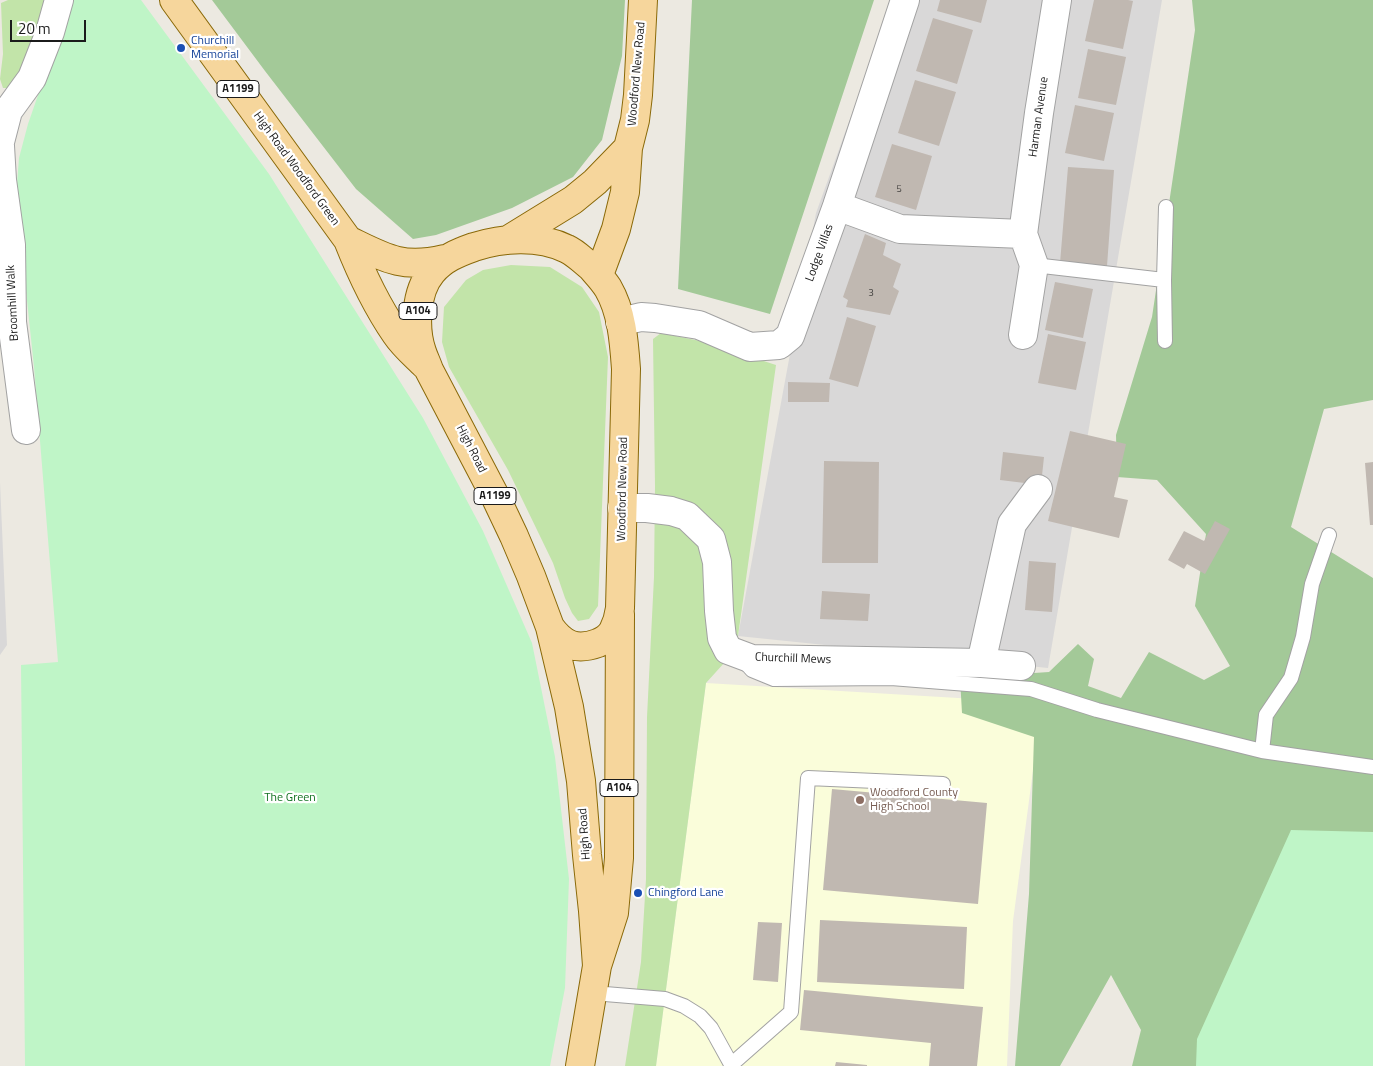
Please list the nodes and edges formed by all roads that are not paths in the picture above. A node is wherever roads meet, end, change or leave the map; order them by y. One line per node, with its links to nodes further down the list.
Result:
1 (59, 0): 6 (street)
2 (174, 0): 13 (main road, High Road Woodford Green / A1199)
3 (643, 0): 9 (main road, Woodford New Road)
4 (905, 0): 10 (street, Lodge Villas)
5 (1057, 0): 12 (street, Harman Avenue)
6 (4, 112): 7 (street)
7 (0, 142)
8 (0, 146): 20 (street, Broomhill Walk)
9 (628, 148): 14 (main road, Woodford New Road / A104); 17 (main road, Woodford New Road)
10 (837, 206): 12 (street); 19 (street, Lodge Villas)
11 (1166, 207): 18 (lane)
12 (1023, 234): 16 (street, Harman Avenue)
13 (348, 240): 15 (main road, High Road Woodford Green / A1199); 23 (main road, High Road Woodford Green / A1199)
14 (508, 240): 15 (main road, Woodford New Road / A104); 17 (main road, Woodford New Road / A104)
15 (444, 259): 23 (main road, Woodford New Road / A104)
16 (1034, 266): 18 (lane); 21 (street, Harman Avenue)
17 (599, 276): 19 (main road, Woodford New Road / A104)
18 (1164, 280): 22 (lane)
19 (620, 322): 26 (main road, Woodford New Road / A104)
20 (6, 323): 24 (street, Broomhill Walk)
21 (1023, 334)
22 (1165, 341)
23 (429, 370): 29 (main road, High Road / A1199)
24 (26, 430)
25 (1038, 489): 31 (street)
26 (622, 508): 28 (main road, Woodford New Road / A104); 30 (street, Churchill Mews)
27 (1329, 535): 33 (lane)
28 (620, 608): 29 (main road, Woodford New Road / A104); 36 (main road, A104)
29 (550, 627): 36 (main road, High Road / A104)
30 (737, 653): 31 (street, Churchill Mews); 33 (lane)
31 (981, 663): 32 (street, Churchill Mews)
32 (1021, 666)
33 (1262, 751): 34 (lane)
34 (1373, 767)
35 (943, 784): 38 (lane)
36 (597, 966): 37 (main road, A104)
37 (593, 993): 38 (lane); 39 (main road, A104)
38 (732, 1065)
39 (580, 1066)

